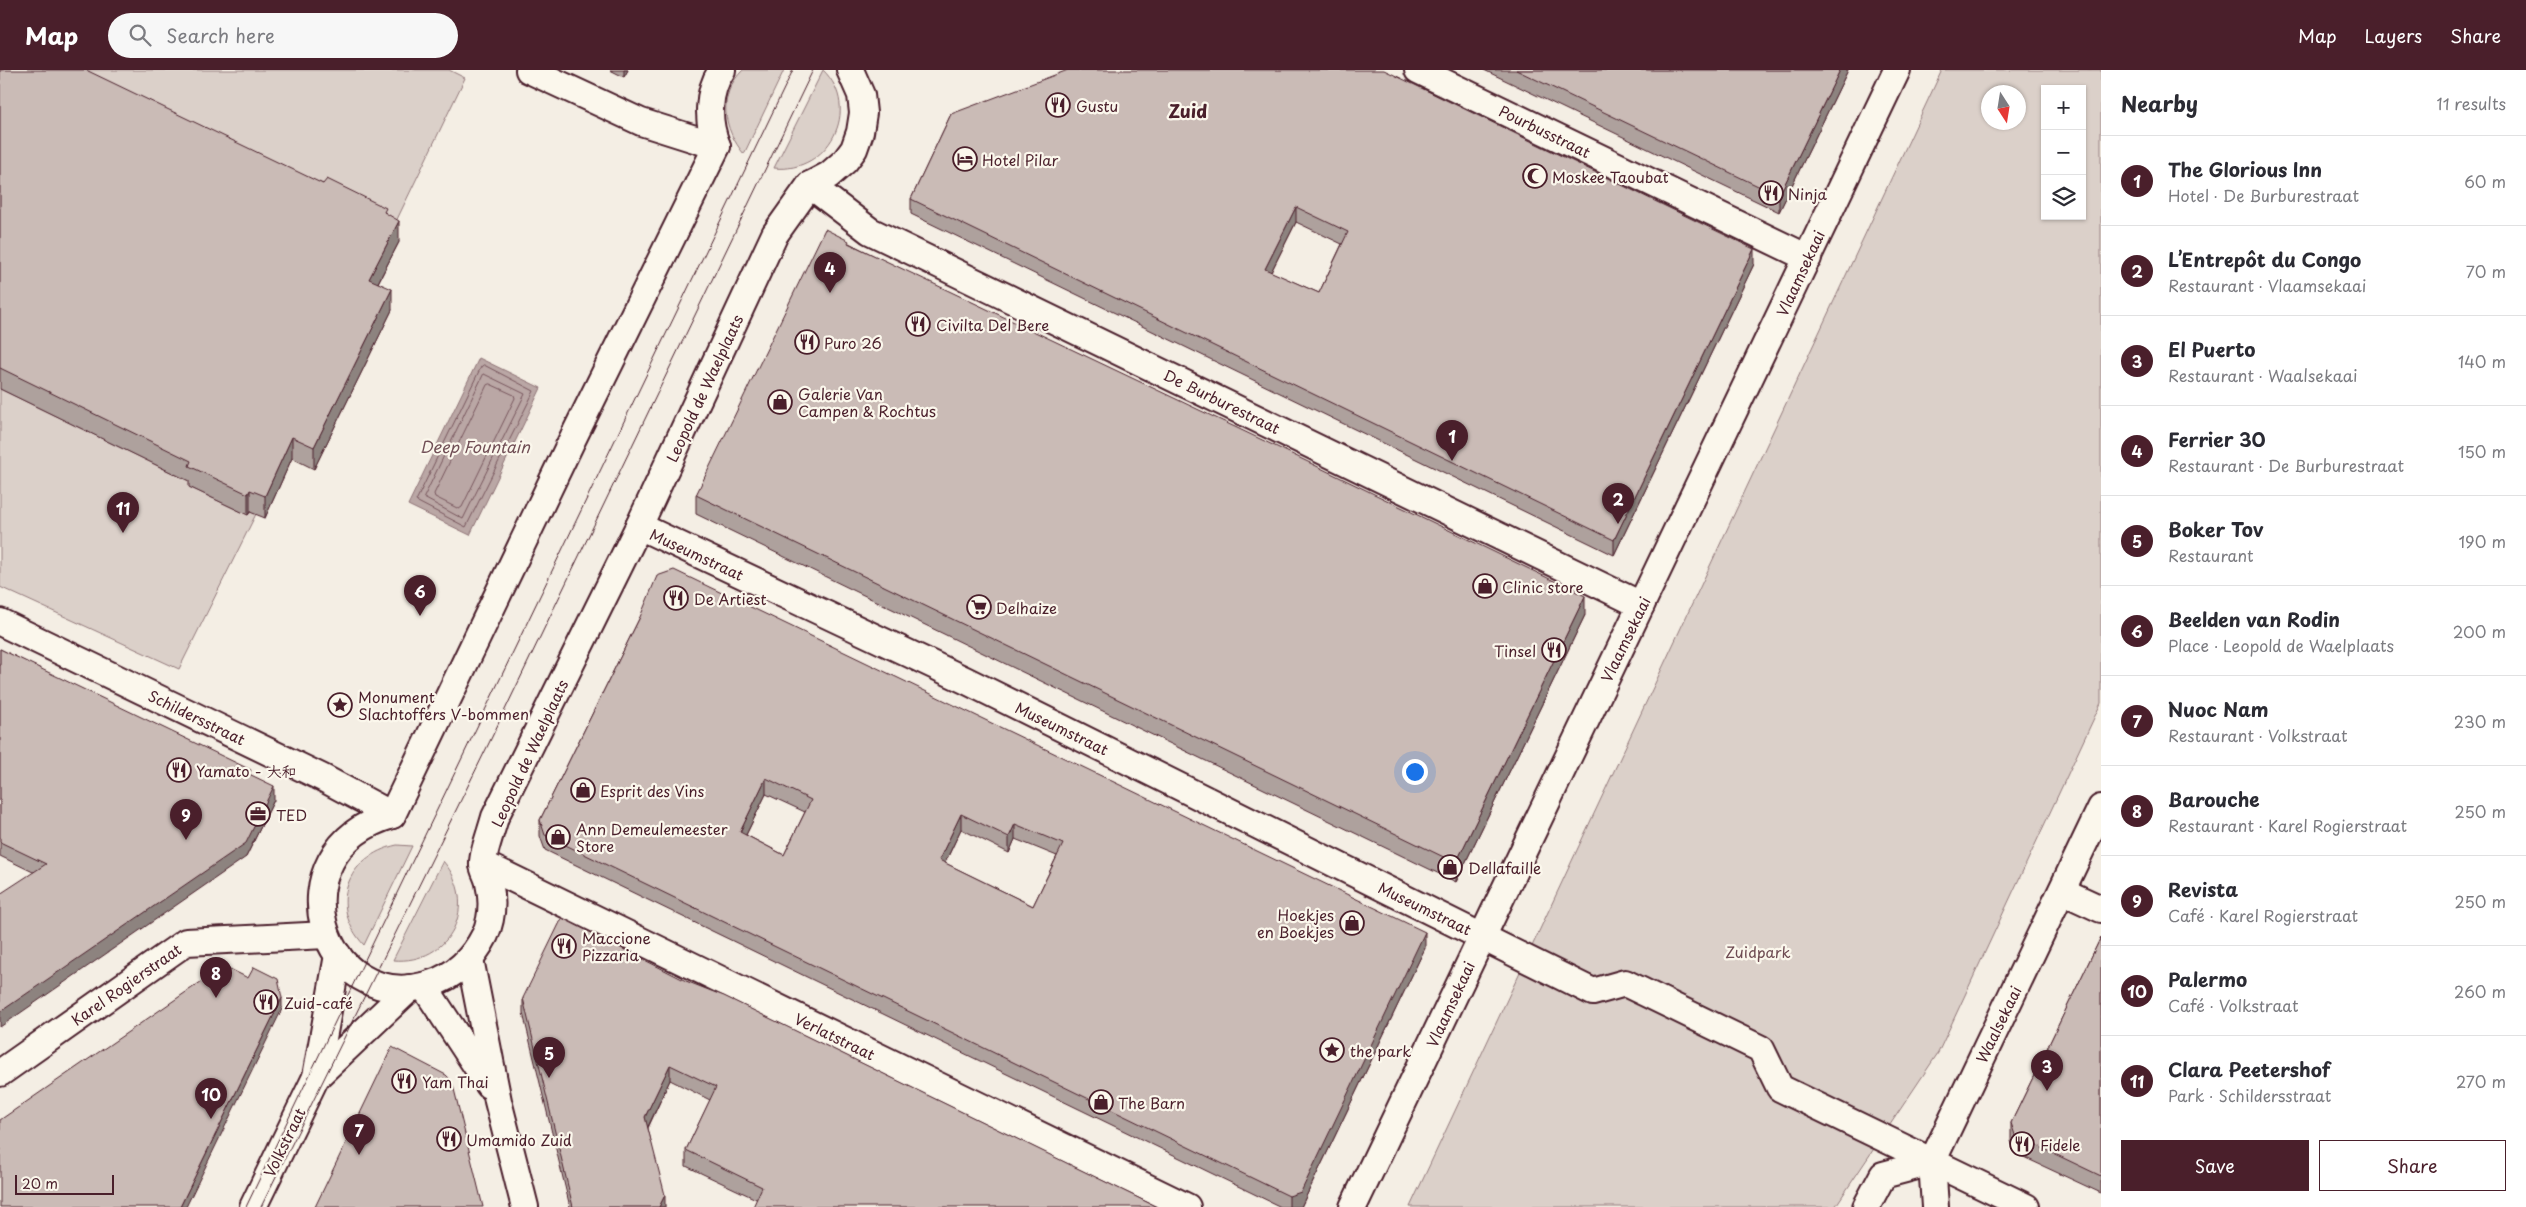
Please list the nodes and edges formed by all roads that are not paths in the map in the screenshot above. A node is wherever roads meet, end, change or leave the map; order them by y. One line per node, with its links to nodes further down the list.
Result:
1 (529, 70): 7 (street)
2 (722, 70): 6 (street)
3 (850, 70): 8 (street, Leopold de Waelplaats)
4 (1418, 70): 9 (street, Pourbusstraat)
5 (1897, 70): 9 (street, Vlaamsekaai)
6 (708, 82): 7 (street)
7 (717, 146): 14 (street)
8 (810, 185): 10 (street, Leopold de Waelplaats); 11 (street, De Burburestraat)
9 (1808, 258): 11 (street, Vlaamsekaai)
10 (639, 526): 15 (street, Leopold de Waelplaats); 18 (street, Museumstraat)
11 (1641, 605): 18 (street, Vlaamsekaai)
12 (0, 622): 14 (street, Schildersstraat)
13 (2101, 808): 16 (street, Waalsekaai)
14 (392, 815): 19 (street)
15 (483, 864): 20 (street); 28 (street, Verlatstraat)
16 (2062, 891): 17 (street); 25 (street, Waalsekaai)
17 (2101, 909)
18 (1482, 937): 25 (street, Museumstraat); 29 (street, Vlaamsekaai)
19 (332, 945): 21 (street); 22 (street, Karel Rogierstraat); 23 (street, Volkstraat)
20 (470, 959): 21 (street); 24 (street)
21 (417, 987): 23 (street, Volkstraat); 24 (street)
22 (0, 1073)
23 (316, 1077): 26 (street, Volkstraat)
24 (498, 1101): 27 (street)
25 (1932, 1162): 30 (street); 31 (street); 32 (street, Museumstraat)
26 (253, 1207)
27 (525, 1207)
28 (1188, 1207)
29 (1353, 1207)
30 (1866, 1207)
31 (1935, 1207)
32 (2026, 1207)

